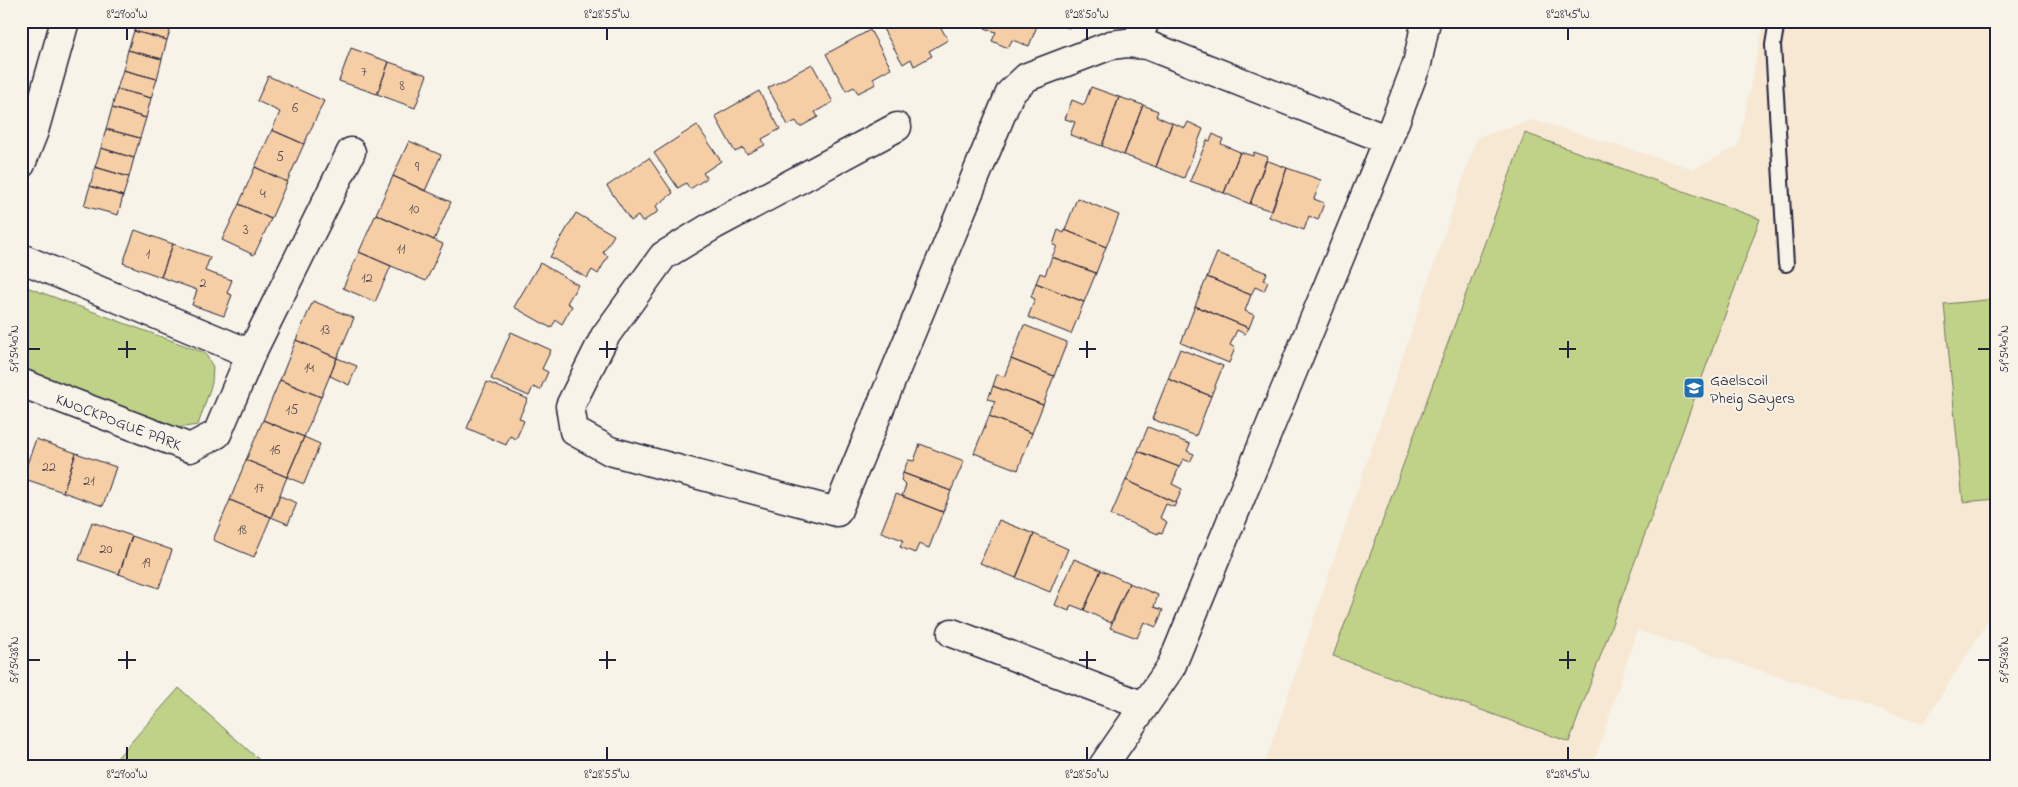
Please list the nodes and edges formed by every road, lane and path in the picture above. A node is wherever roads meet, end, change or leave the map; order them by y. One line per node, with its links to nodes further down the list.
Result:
1 (65, 21): 8 (street)
2 (1426, 21): 6 (street)
3 (1777, 21): 10 (lane)
4 (1140, 33): 5 (street); 6 (street)
5 (898, 127)
6 (1388, 140): 14 (street)
7 (351, 152): 11 (street, KNOCKPOGUE PARK)
8 (21, 164)
9 (21, 258): 11 (street)
10 (1786, 264)
11 (251, 354): 12 (street, KNOCKPOGUE PARK)
12 (21, 383)
13 (952, 633): 14 (street)
14 (1144, 706): 15 (street)
15 (1103, 766)

